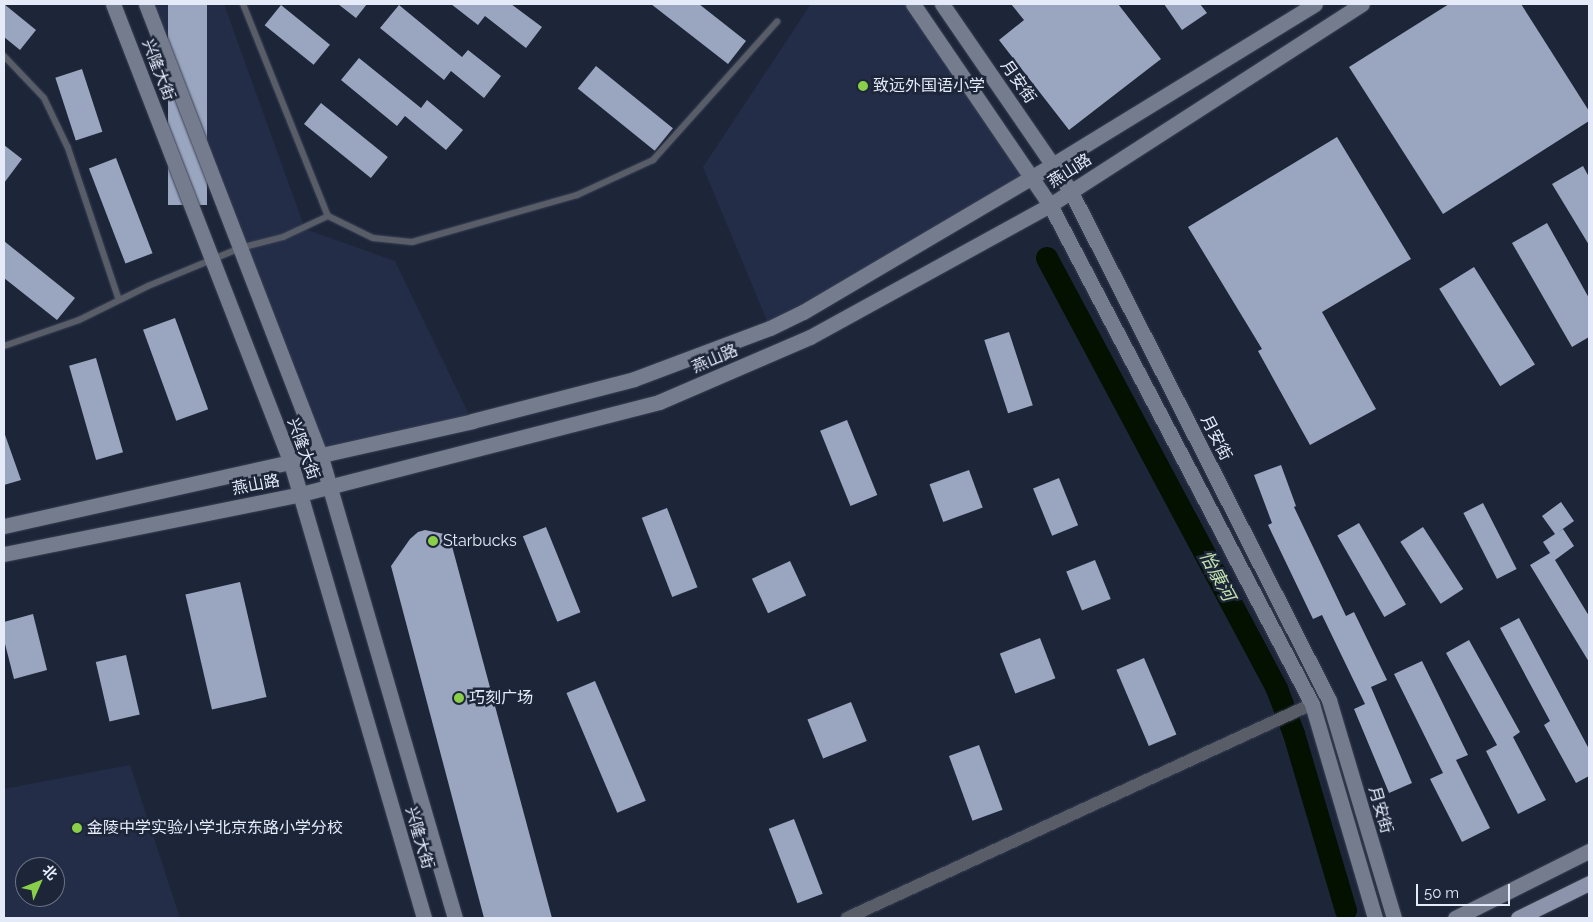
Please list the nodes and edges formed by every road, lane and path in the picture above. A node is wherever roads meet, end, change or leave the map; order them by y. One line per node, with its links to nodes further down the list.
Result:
1 (113, 4): 16 (street, 兴隆大街)
2 (146, 4): 15 (street, 兴隆大街)
3 (243, 4): 14 (lane)
4 (913, 4): 11 (street)
5 (942, 4): 10 (street, 月安街)
6 (1315, 4): 10 (street, 燕山路)
7 (1362, 4): 12 (street, 燕山路)
8 (778, 22): 14 (lane)
9 (4, 56): 17 (lane)
10 (1054, 164): 11 (street, 燕山路); 12 (street, 月安街)
11 (1033, 177): 13 (street); 19 (street, 燕山路)
12 (1071, 192): 13 (street, 燕山路); 32 (street, 月安街)
13 (1050, 205): 21 (street, 燕山路); 25 (street)
14 (328, 216): 15 (lane)
15 (240, 248): 16 (lane); 19 (street, 兴隆大街)
16 (213, 261): 17 (lane); 20 (street, 兴隆大街)
17 (119, 300): 18 (lane)
18 (4, 346)
19 (321, 457): 20 (street, 燕山路); 21 (street, 兴隆大街)
20 (291, 463): 22 (street, 兴隆大街); 23 (street, 燕山路)
21 (330, 486): 22 (street, 燕山路); 29 (street, 兴隆大街)
22 (301, 494): 24 (street, 燕山路); 28 (street, 兴隆大街)
23 (4, 526)
24 (4, 554)
25 (1311, 704): 30 (street); 31 (street)
26 (1589, 851): 33 (street)
27 (1589, 883): 34 (main road)
28 (424, 918)
29 (456, 918)
30 (847, 918)
31 (1375, 918)
32 (1394, 918)
33 (1455, 918)
34 (1518, 918)

